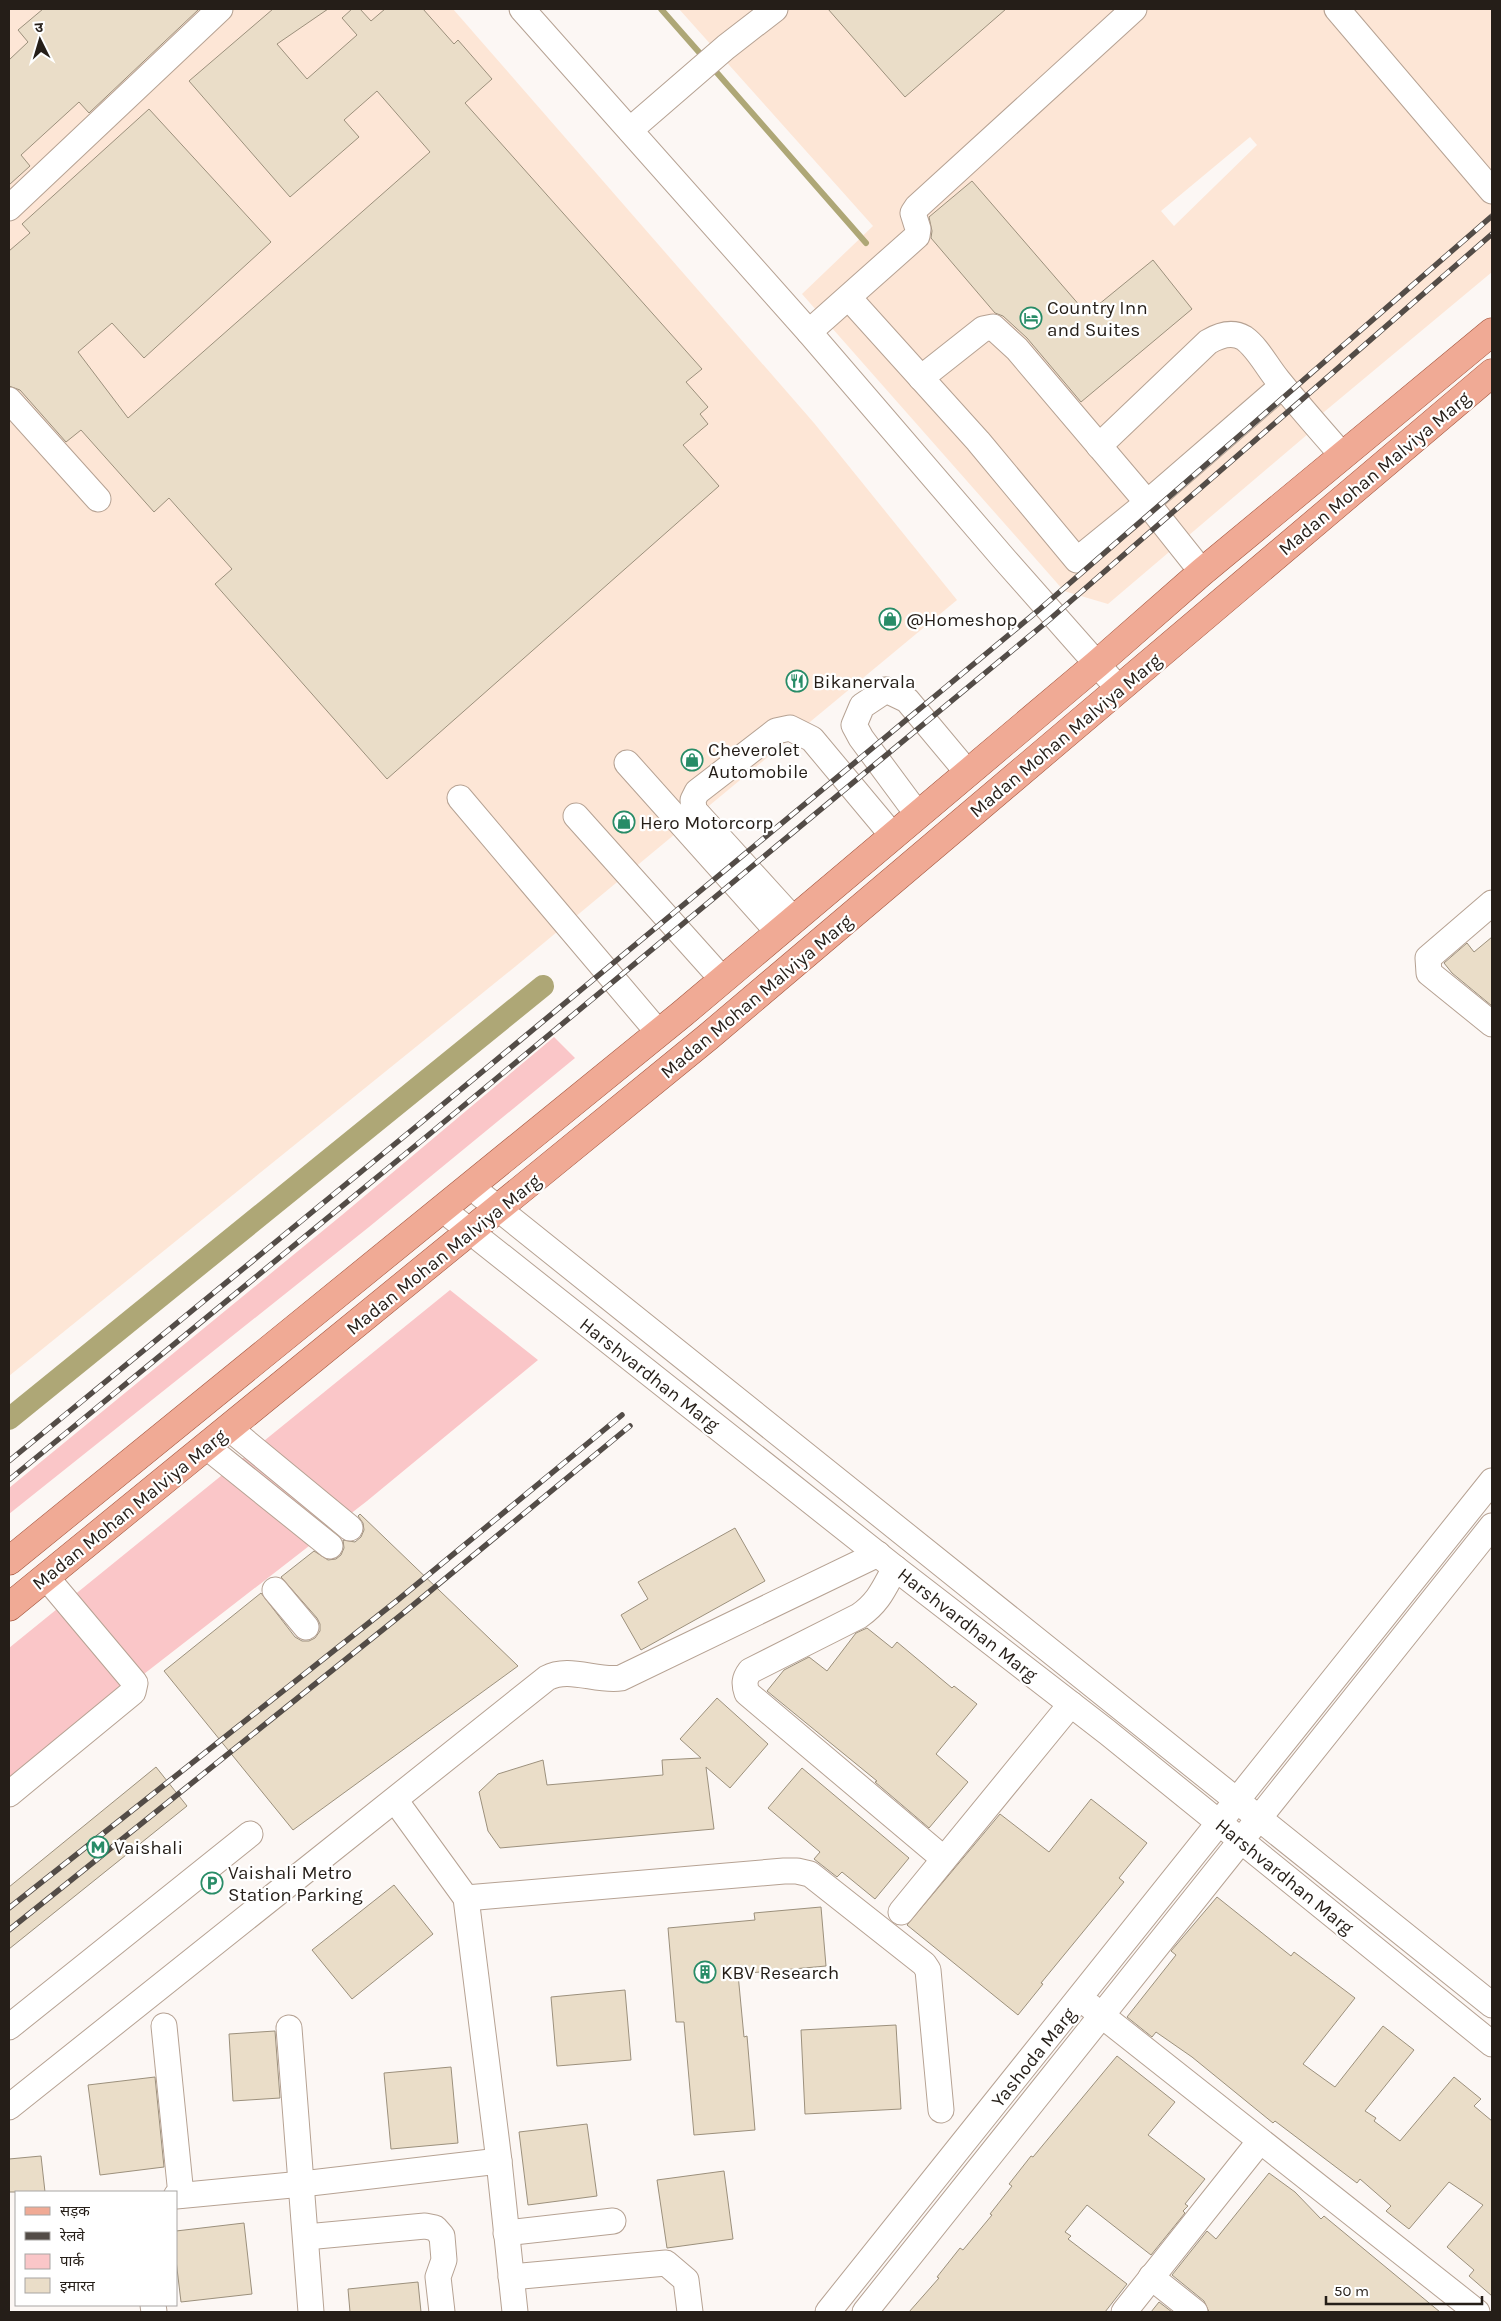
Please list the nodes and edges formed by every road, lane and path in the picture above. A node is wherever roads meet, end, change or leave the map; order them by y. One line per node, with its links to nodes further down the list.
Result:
1 (220, 9): 8 (street)
2 (522, 9): 6 (street)
3 (775, 9): 6 (street)
4 (1134, 9): 9 (street)
5 (1337, 9): 7 (street)
6 (630, 130): 10 (street)
7 (1492, 192)
8 (9, 208)
9 (850, 298): 10 (street); 13 (street)
10 (809, 332): 21 (street)
11 (1492, 332): 17 (main road, Madan Mohan Malviya Marg)
12 (1492, 373): 22 (main road, Madan Mohan Malviya Marg)
13 (921, 378): 16 (street); 19 (street)
14 (1282, 386): 16 (street); 17 (street); 19 (street)
15 (9, 400): 18 (street)
16 (1099, 446): 19 (street)
17 (1343, 456): 20 (main road, Madan Mohan Malviya Marg)
18 (98, 499)
19 (1147, 503): 20 (street)
20 (1202, 572): 21 (main road, Madan Mohan Malviya Marg)
21 (1097, 664): 22 (street); 24 (main road, Madan Mohan Malviya Marg)
22 (1119, 689): 36 (main road, Madan Mohan Malviya Marg)
23 (627, 763): 30 (street)
24 (968, 773): 26 (main road, Madan Mohan Malviya Marg); 26 (street)
25 (460, 798): 33 (street)
26 (918, 815): 28 (main road, Madan Mohan Malviya Marg)
27 (576, 816): 31 (street)
28 (892, 836): 30 (main road, Madan Mohan Malviya Marg); 30 (street)
29 (1492, 903): 32 (street)
30 (786, 926): 31 (main road, Madan Mohan Malviya Marg)
31 (722, 979): 33 (main road, Madan Mohan Malviya Marg)
32 (1492, 1024)
33 (658, 1032): 34 (main road, Madan Mohan Malviya Marg)
34 (470, 1186): 35 (main road, Madan Mohan Malviya Marg); 36 (street, Harshvardhan Marg)
35 (442, 1208): 37 (street, Harshvardhan Marg); 44 (main road, Madan Mohan Malviya Marg)
36 (498, 1209): 37 (main road, Madan Mohan Malviya Marg); 53 (street, Harshvardhan Marg)
37 (470, 1231): 38 (main road, Madan Mohan Malviya Marg); 45 (street, Harshvardhan Marg)
38 (229, 1428): 39 (main road, Madan Mohan Malviya Marg); 42 (street)
39 (207, 1447): 43 (street); 46 (main road, Madan Mohan Malviya Marg)
40 (1492, 1481): 53 (street, Yashoda Marg)
41 (1492, 1526): 54 (street, Yashoda Marg)
42 (350, 1528)
43 (330, 1546)
44 (9, 1561)
45 (887, 1561): 50 (street, Harshvardhan Marg); 52 (street); 58 (street)
46 (46, 1577): 48 (main road, Madan Mohan Malviya Marg); 51 (street)
47 (274, 1590): 49 (street)
48 (9, 1607)
49 (306, 1627)
50 (1070, 1704): 55 (street, Harshvardhan Marg); 58 (street)
51 (9, 1794)
52 (395, 1800): 59 (street); 68 (street)
53 (1237, 1802): 54 (street, Harshvardhan Marg); 55 (street, Yashoda Marg)
54 (1259, 1820): 57 (street, Yashoda Marg); 62 (street, Harshvardhan Marg)
55 (1220, 1824): 57 (street, Harshvardhan Marg); 61 (street, Yashoda Marg)
56 (250, 1834): 65 (street)
57 (1242, 1841): 63 (street, Yashoda Marg); 67 (street, Harshvardhan Marg)
58 (944, 1860): 60 (street)
59 (466, 1898): 69 (street); 71 (street)
60 (901, 1912)
61 (1080, 1998): 63 (street); 83 (street, Yashoda Marg)
62 (1492, 2005)
63 (1102, 2016): 70 (street); 84 (street, Yashoda Marg)
64 (164, 2026): 73 (street)
65 (9, 2028)
66 (290, 2028): 72 (street)
67 (1492, 2044)
68 (9, 2107)
69 (941, 2110)
70 (1260, 2141): 78 (street); 87 (street)
71 (499, 2161): 72 (street); 75 (street)
72 (302, 2184): 73 (street); 76 (street)
73 (179, 2195)
74 (613, 2221): 75 (street)
75 (506, 2233): 77 (street)
76 (306, 2237): 79 (street); 80 (street)
77 (512, 2277): 81 (street); 82 (street)
78 (1152, 2277): 85 (street); 86 (street)
79 (311, 2312)
80 (442, 2312)
81 (515, 2312)
82 (690, 2312)
83 (828, 2312)
84 (865, 2312)
85 (1124, 2312)
86 (1195, 2312)
87 (1477, 2312)

